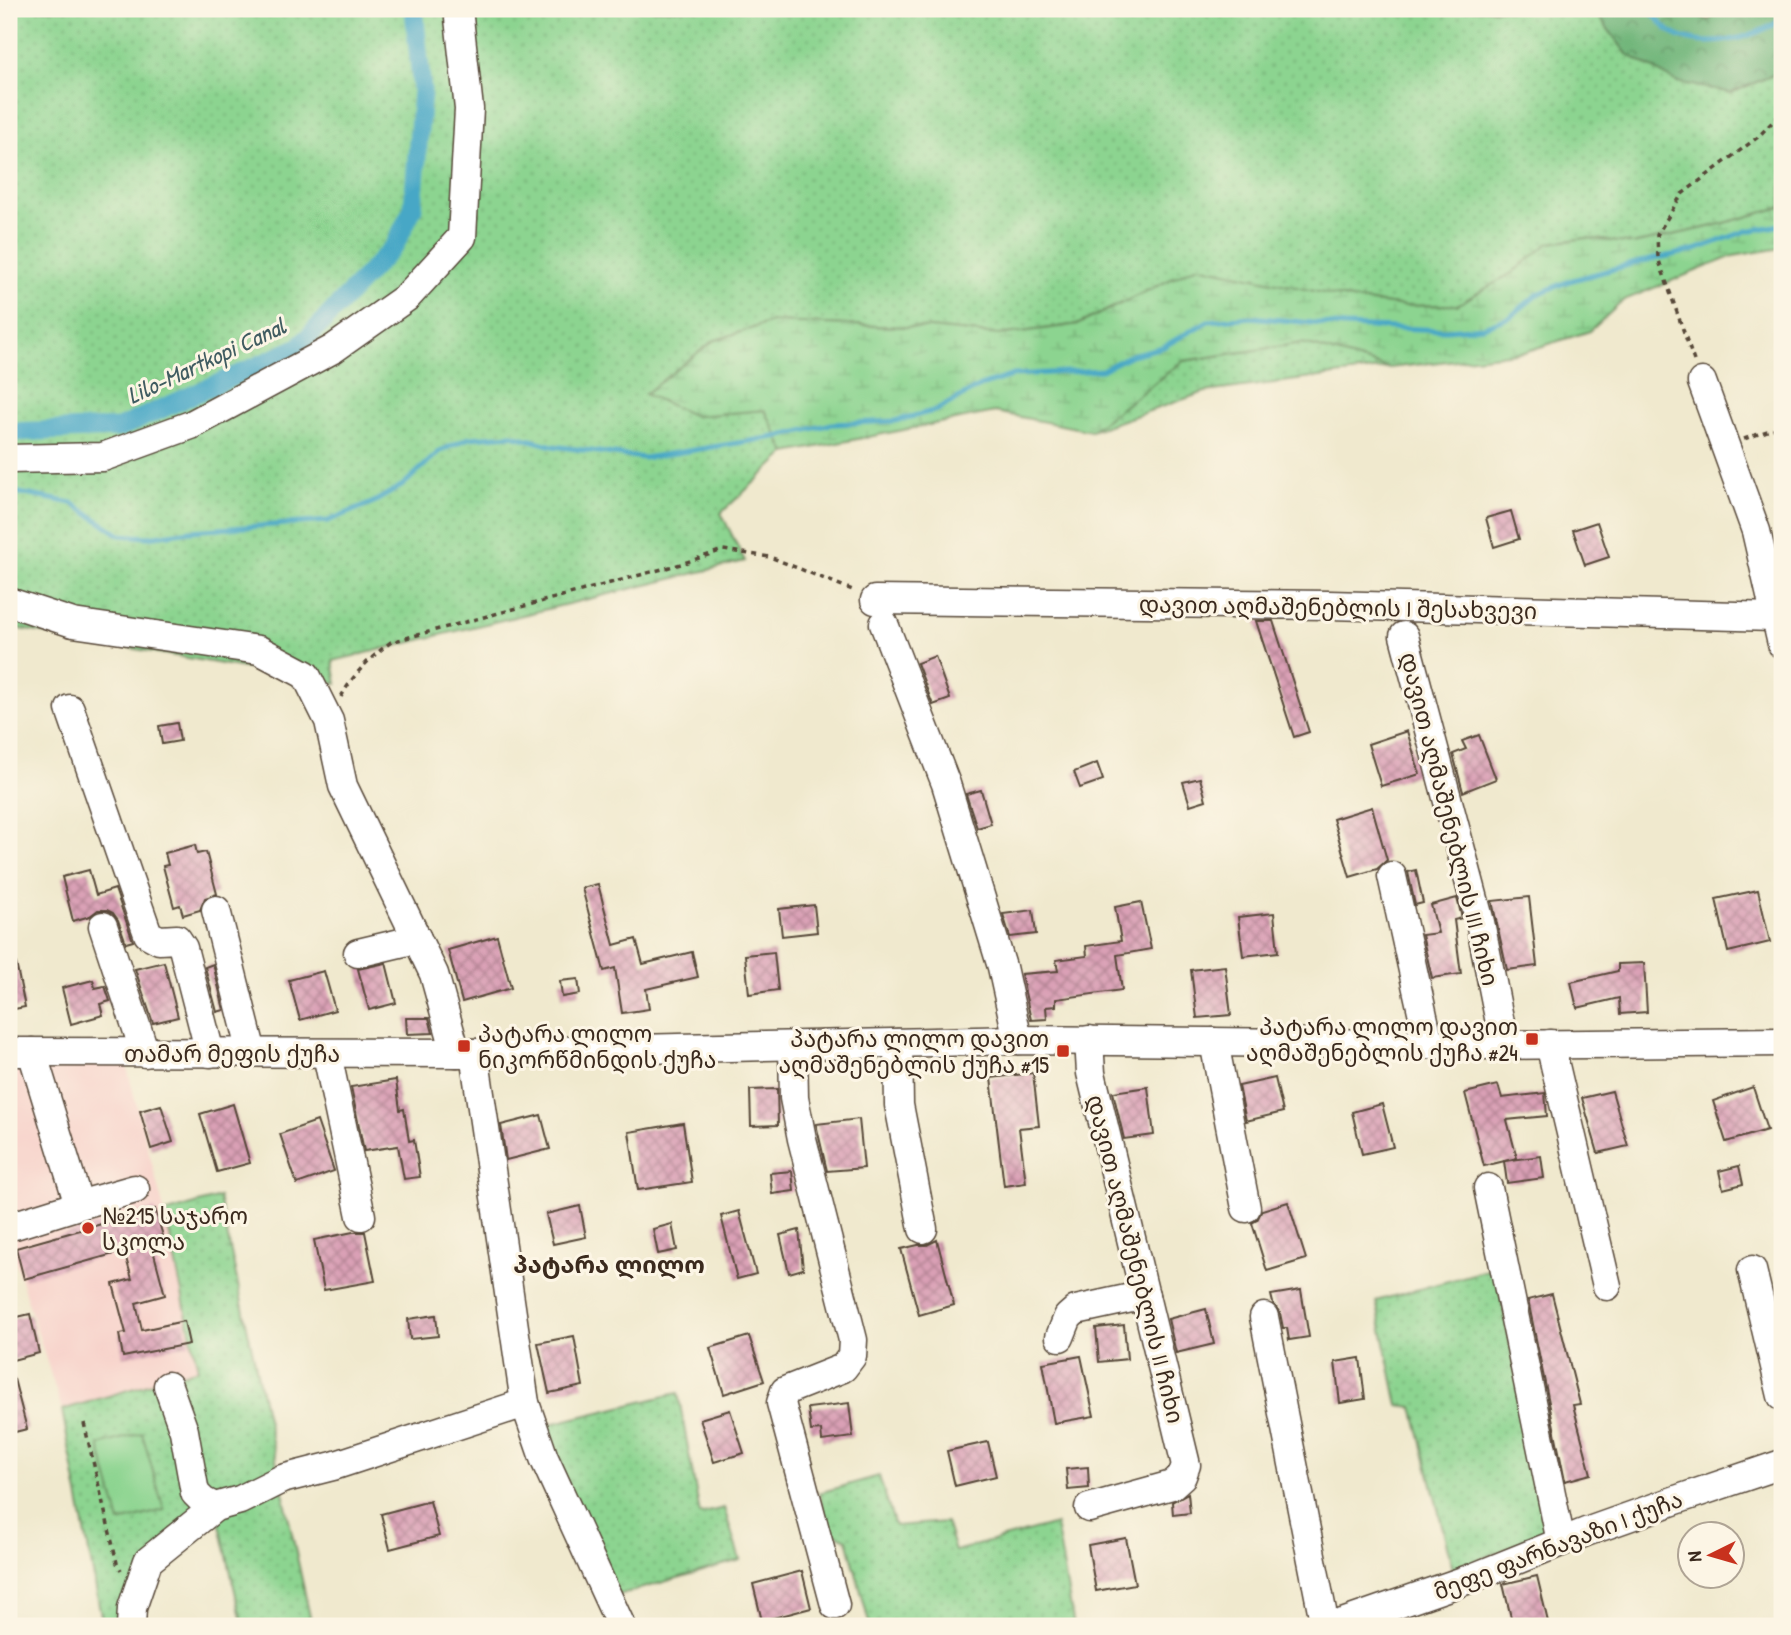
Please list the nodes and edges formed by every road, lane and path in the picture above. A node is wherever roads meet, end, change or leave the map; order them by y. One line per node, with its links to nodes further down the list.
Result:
1 (458, 9): 6 (street)
2 (1782, 112): 3 (path)
3 (1702, 382): 5 (street)
4 (1782, 426): 5 (path)
5 (1725, 445): 9 (street)
6 (9, 459)
7 (9, 602): 13 (street)
8 (879, 612): 9 (street, დავით აღმაშენებლის I შესახვევი); 13 (path); 20 (street)
9 (1774, 617): 11 (street)
10 (1404, 636): 26 (street, დავით აღმაშენებლის III ჩიხი)
11 (1782, 644)
12 (70, 709): 31 (street)
13 (329, 720): 18 (street)
14 (1441, 820): 26 (street)
15 (1392, 876): 24 (street)
16 (216, 910): 32 (street)
17 (103, 926): 30 (street)
18 (417, 939): 19 (street); 33 (street)
19 (358, 953)
20 (1018, 1040): 21 (street, თამარ მეფის ქუჩა); 25 (street, თამარ მეფის ქუჩა)
21 (1089, 1040): 22 (street, თამარ მეფის ქუჩა); 44 (street, დავით აღმაშენებლის II ჩიხი)
22 (1214, 1042): 24 (street, თამარ მეფის ქუჩა); 38 (street)
23 (1782, 1042): 27 (street, თამარ მეფის ქუჩა)
24 (1429, 1043): 26 (street, თამარ მეფის ქუჩა)
25 (898, 1044): 28 (street, თამარ მეფის ქუჩა); 41 (street)
26 (1499, 1044): 27 (street, თამარ მეფის ქუჩა)
27 (1550, 1044): 43 (street)
28 (793, 1046): 33 (street, თამარ მეფის ქუჩა); 56 (street)
29 (20, 1052): 30 (street, თამარ მეფის ქუჩა); 37 (street)
30 (145, 1053): 31 (street, თამარ მეფის ქუჩა)
31 (210, 1053): 32 (street, თამარ მეფის ქუჩა)
32 (252, 1053): 34 (street, თამარ მეფის ქუჩა)
33 (465, 1053): 34 (street, თამარ მეფის ქუჩა); 49 (street)
34 (327, 1054): 39 (street)
35 (1488, 1188): 54 (street)
36 (135, 1189): 37 (street)
37 (79, 1205): 40 (street)
38 (1246, 1208)
39 (361, 1216)
40 (15, 1224)
41 (923, 1230)
42 (1752, 1270): 48 (street)
43 (1607, 1286)
44 (1145, 1295): 46 (street); 53 (street, დავით აღმაშენებლის II ჩიხი)
45 (1264, 1317): 59 (street)
46 (1060, 1337)
47 (167, 1386): 52 (street)
48 (1782, 1396)
49 (525, 1403): 52 (street); 58 (street)
50 (84, 1423): 55 (path)
51 (1782, 1464): 54 (street, მეფე ფარნავაზი I ქუჩა)
52 (215, 1507): 55 (street)
53 (1089, 1508)
54 (1561, 1542): 60 (street, მეფე ფარნავაზი I ქუჩა)
55 (140, 1582): 57 (street)
56 (835, 1605)
57 (131, 1626)
58 (621, 1626)
59 (1325, 1626)
60 (1334, 1626)

